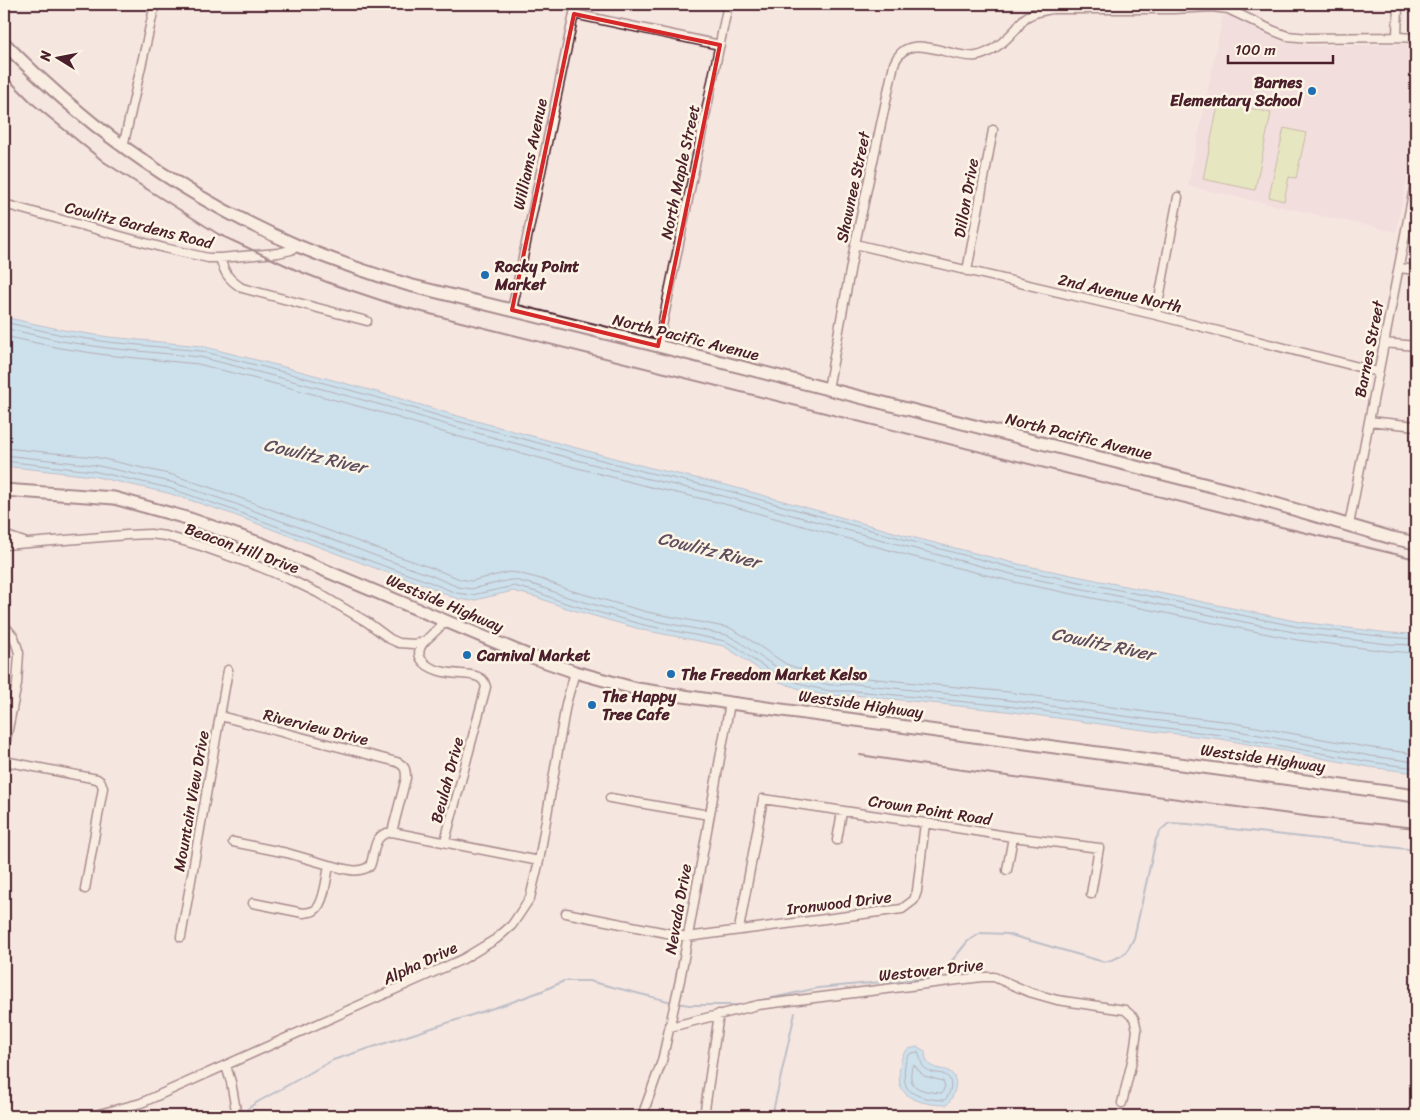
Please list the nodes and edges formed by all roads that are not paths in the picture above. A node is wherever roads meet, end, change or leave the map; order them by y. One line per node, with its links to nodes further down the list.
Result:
1 (155, 4): 11 (street)
2 (576, 4): 5 (street, Williams Avenue)
3 (728, 4): 9 (street, North Maple Street)
4 (1398, 4): 6 (street)
5 (574, 14): 9 (street); 22 (street, Williams Avenue)
6 (1397, 37): 7 (street, Shawnee Street); 16 (street, Shawnee Street)
7 (1415, 38)
8 (4, 43): 11 (street, North Pacific Avenue)
9 (720, 45): 26 (street, North Maple Street)
10 (992, 130): 21 (street, Dillon Drive)
11 (123, 147): 17 (street, North Pacific Avenue)
12 (1416, 178): 13 (street, Barnes Street)
13 (1415, 192): 19 (street, Barnes Street)
14 (1178, 197): 23 (street)
15 (4, 204): 18 (street, Cowlitz Gardens Road)
16 (855, 244): 21 (street, 2nd Avenue North); 29 (street, Shawnee Street)
17 (299, 246): 18 (street, Cowlitz Gardens Road); 22 (street, North Pacific Avenue)
18 (220, 258): 24 (street)
19 (1399, 268): 20 (street); 25 (street, Barnes Street)
20 (1416, 270)
21 (967, 271): 23 (street, 2nd Avenue North)
22 (512, 310): 26 (street, North Pacific Avenue)
23 (1156, 315): 28 (street, 2nd Avenue North)
24 (367, 321)
25 (1384, 343): 27 (street); 28 (street, Barnes Street)
26 (658, 346): 29 (street, North Pacific Avenue)
27 (1416, 346)
28 (1378, 372): 30 (street, Barnes Street)
29 (828, 389): 33 (street, North Pacific Avenue)
30 (1369, 421): 31 (street); 33 (street, Barnes Street)
31 (1416, 426)
32 (4, 490): 38 (street, Westside Highway)
33 (1349, 525): 35 (street, North Pacific Avenue)
34 (4, 535): 36 (street)
35 (1416, 543)
36 (28, 544): 37 (street, Beacon Hill Drive); 40 (street, Beacon Hill Drive)
37 (4, 545)
38 (446, 621): 40 (street); 42 (street, Westside Highway)
39 (4, 625): 44 (street)
40 (425, 641): 58 (street, Beulah Drive)
41 (228, 670): 46 (street, Mountain View Drive)
42 (574, 672): 45 (street, Westside Highway); 59 (street, Alpha Drive)
43 (4, 701): 44 (street)
44 (13, 703): 47 (street)
45 (730, 703): 49 (street, Westside Highway); 52 (street, Nevada Drive)
46 (220, 716): 54 (street, Riverview Drive); 67 (street, Mountain View Drive)
47 (4, 750)
48 (4, 761): 62 (street)
49 (1416, 796)
50 (610, 798): 52 (street)
51 (842, 812): 53 (street, Crown Point Road); 56 (street); 66 (street, Crown Point Road)
52 (709, 816): 68 (street, Nevada Drive)
53 (926, 823): 55 (street, Crown Point Road); 66 (street, Ironwood Drive)
54 (392, 832): 58 (street, Beulah Drive); 60 (street)
55 (1013, 837): 61 (street, Crown Point Road); 63 (street, Crown Point Road)
56 (837, 840)
57 (233, 842): 60 (street)
58 (445, 842): 59 (street)
59 (539, 861): 71 (street, Alpha Drive)
60 (329, 865): 64 (street)
61 (1007, 870)
62 (85, 889)
63 (1091, 894)
64 (252, 903)
65 (566, 912): 68 (street)
66 (740, 929): 68 (street, Ironwood Drive)
67 (181, 937)
68 (687, 937): 70 (street, Nevada Drive)
69 (719, 1014): 70 (street, Westover Drive); 72 (street, Westover Drive); 76 (street)
70 (670, 1027): 75 (street, Nevada Drive)
71 (226, 1066): 73 (street, Alpha Drive); 74 (street)
72 (1122, 1103)
73 (91, 1116)
74 (237, 1116)
75 (642, 1116)
76 (704, 1116)

